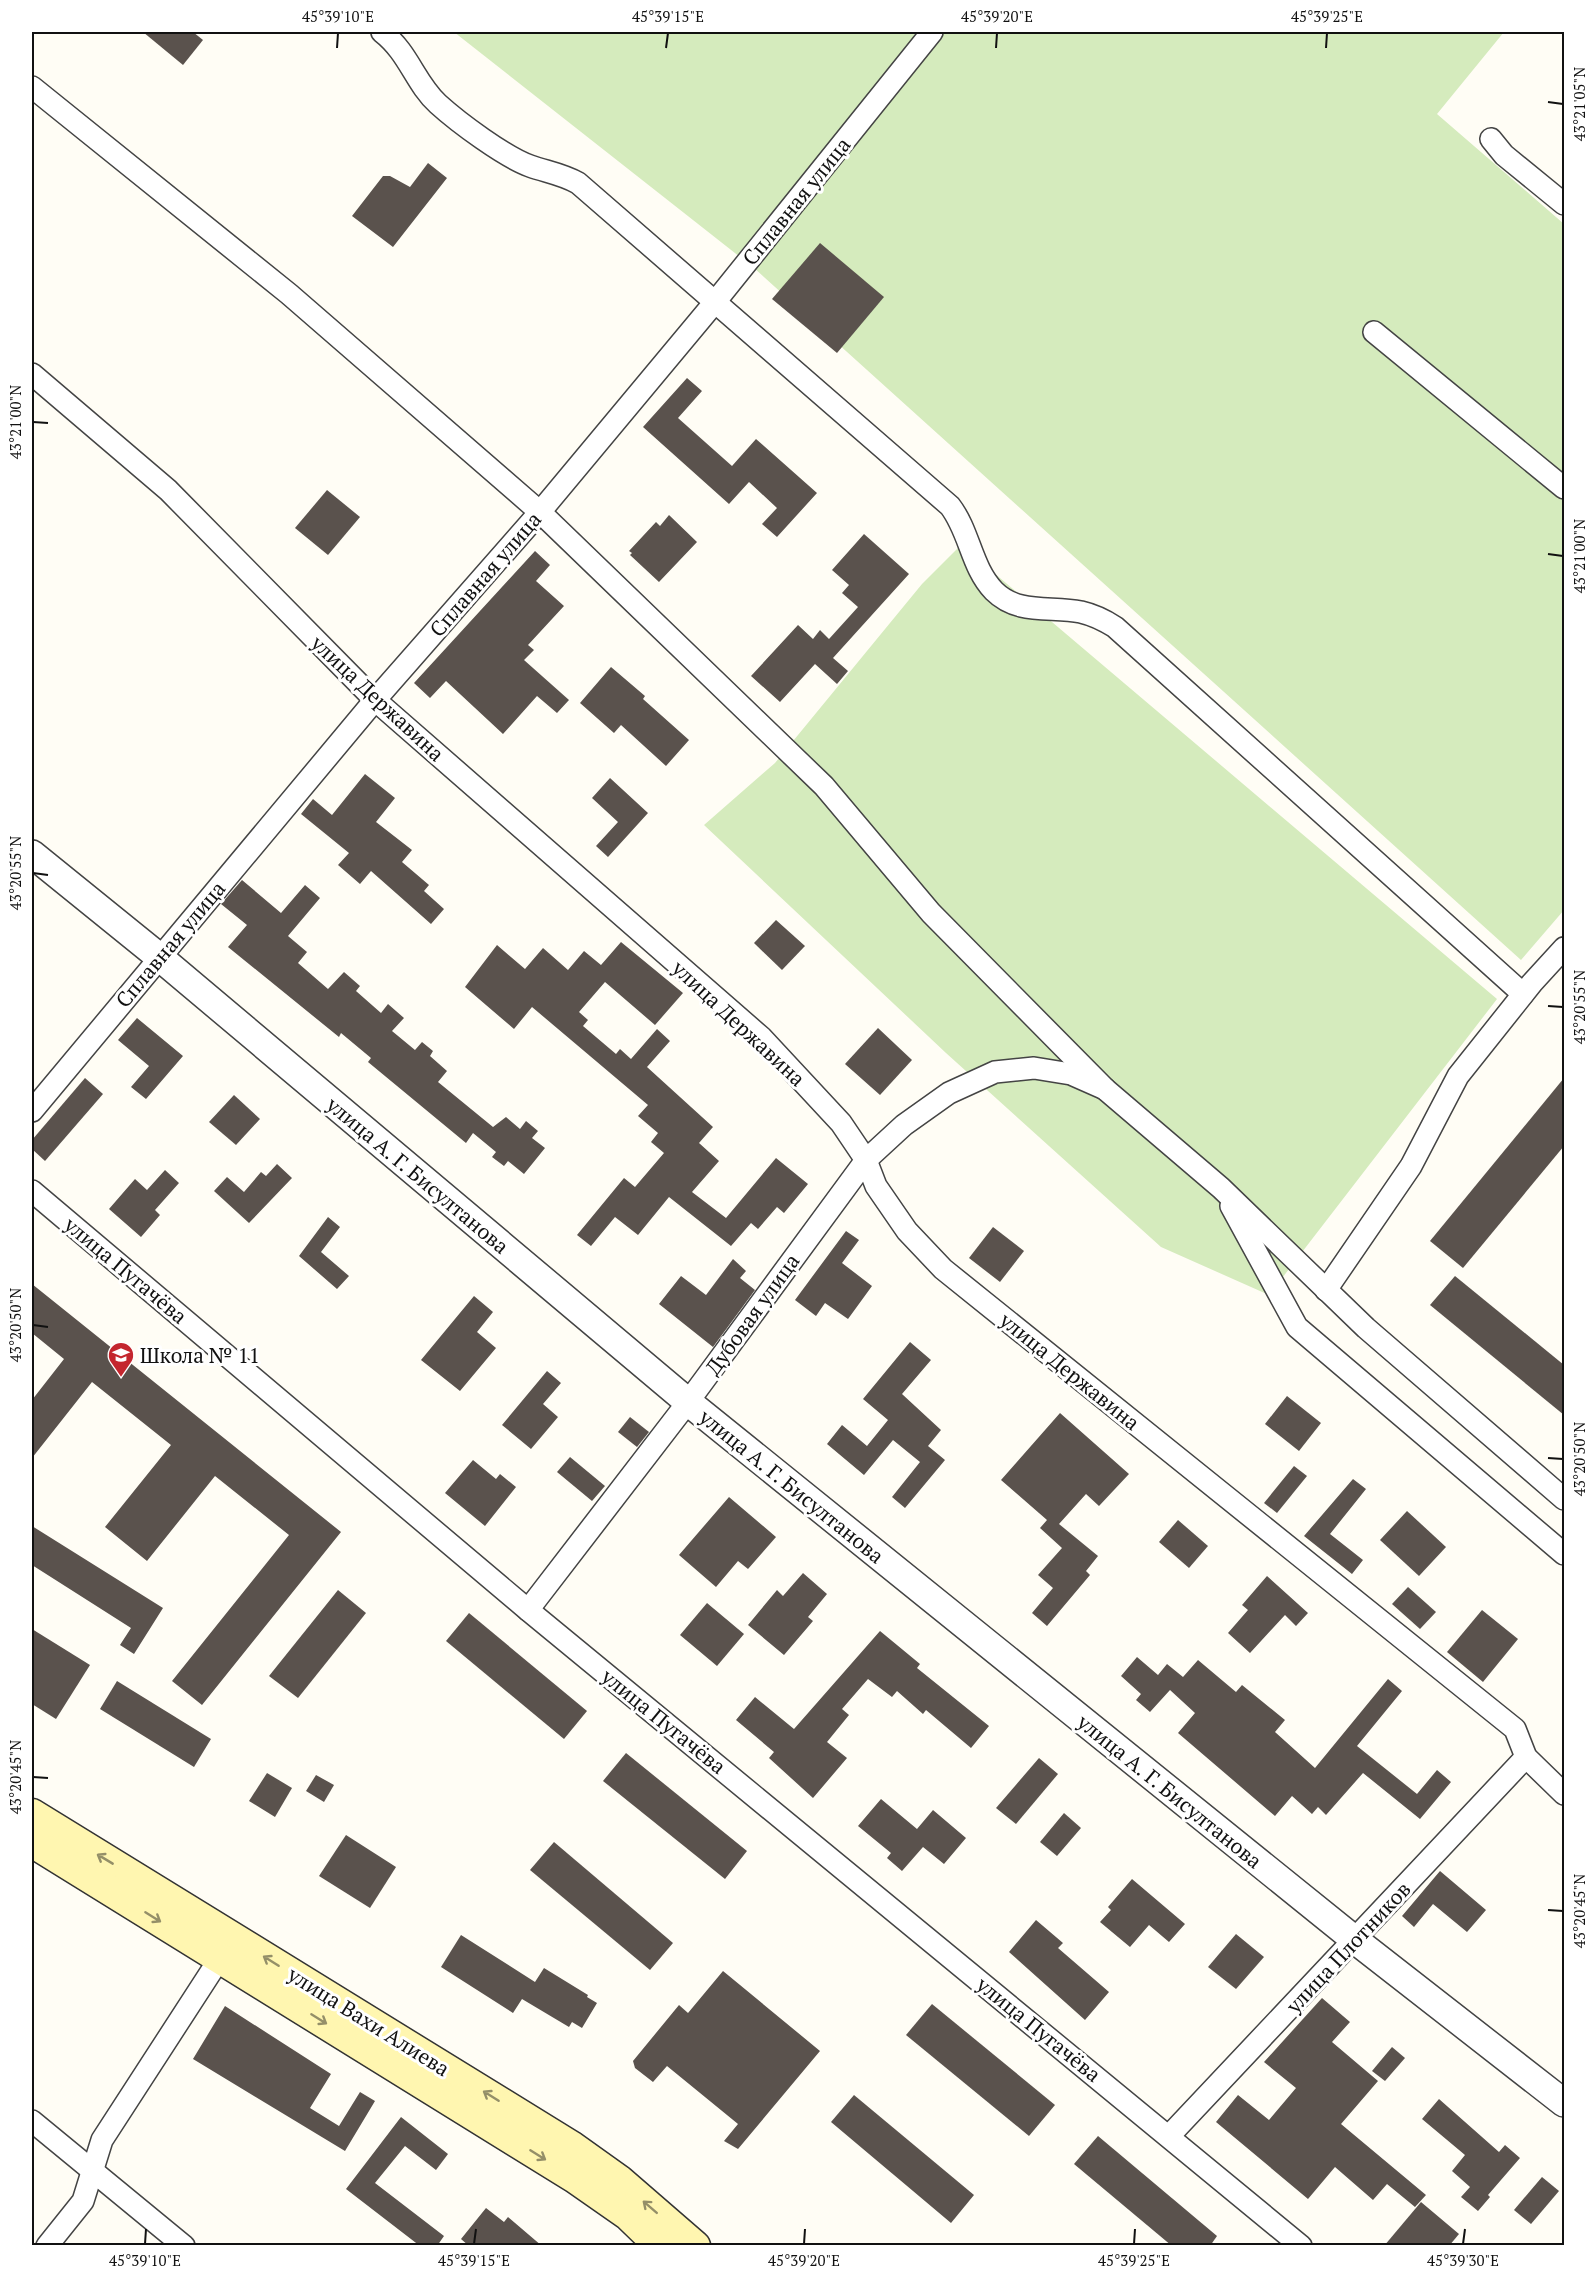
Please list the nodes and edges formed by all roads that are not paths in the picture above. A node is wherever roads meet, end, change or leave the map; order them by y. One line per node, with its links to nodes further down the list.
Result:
1 (382, 32): 6 (street)
2 (932, 32): 6 (street, Сплавная улица)
3 (32, 87): 10 (street)
4 (1491, 139): 5 (street)
5 (1564, 204)
6 (715, 302): 10 (street, Сплавная улица); 15 (street)
7 (1374, 332): 9 (street)
8 (32, 374): 11 (street, улица Державина)
9 (1564, 488)
10 (540, 512): 11 (street, Сплавная улица); 16 (street)
11 (375, 700): 14 (street, Сплавная улица); 18 (street, улица Державина)
12 (32, 854): 14 (street, улица А. Г. Бисултанова)
13 (1564, 948): 15 (street)
14 (158, 956): 17 (street, Сплавная улица); 22 (street, улица А. Г. Бисултанова)
15 (1523, 994): 21 (street)
16 (1105, 1089): 18 (street, Дубовая улица); 19 (street)
17 (32, 1111)
18 (866, 1160): 22 (street, Дубовая улица); 26 (street, улица Державина)
19 (1221, 1188): 21 (street); 24 (street)
20 (32, 1191): 25 (street, улица Пугачёва)
21 (1326, 1290): 23 (street)
22 (688, 1402): 25 (street, Дубовая улица); 30 (street, улица А. Г. Бисултанова)
23 (1564, 1499)
24 (1564, 1554)
25 (528, 1610): 34 (street, улица Пугачёва)
26 (1526, 1757): 27 (street, улица Державина); 30 (street, улица Плотников)
27 (1564, 1794)
28 (32, 1814): 39 (main road, улица Вахи Алиева, one-way to 28)
29 (32, 1842): 31 (main road, улица Вахи Алиева, one-way to 31)
30 (1355, 1940): 32 (street, улица А. Г. Бисултанова); 34 (street, улица Плотников)
31 (220, 1958): 35 (street); 38 (main road, улица Вахи Алиева, one-way to 38)
32 (1564, 2103)
33 (32, 2121): 35 (street)
34 (1169, 2136): 40 (street, улица Пугачёва)
35 (92, 2168): 36 (street); 37 (street)
36 (47, 2246)
37 (184, 2246)
38 (660, 2246)
39 (695, 2246)
40 (1301, 2246)

